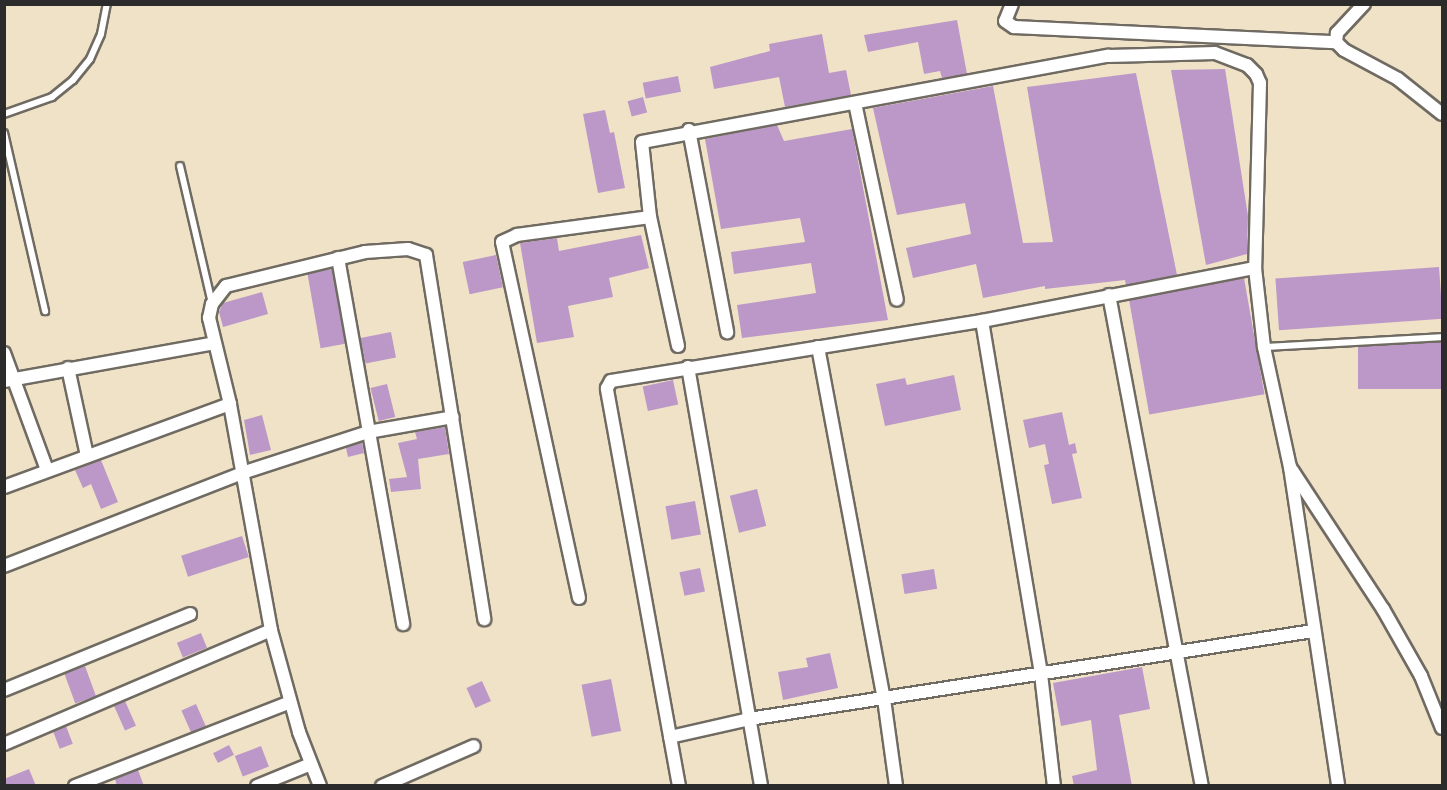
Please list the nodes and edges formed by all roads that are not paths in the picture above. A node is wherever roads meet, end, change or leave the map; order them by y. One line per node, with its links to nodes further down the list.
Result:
1 (107, 4): 6 (lane)
2 (1012, 4): 4 (street)
3 (1364, 4): 4 (street)
4 (1336, 42): 7 (street)
5 (855, 103): 8 (street); 13 (street); 15 (street)
6 (4, 114)
7 (1443, 114)
8 (688, 130): 11 (street); 19 (street)
9 (4, 133): 17 (lane)
10 (180, 166): 16 (lane)
11 (650, 217): 22 (street); 38 (street)
12 (338, 258): 16 (street); 30 (street); 31 (street)
13 (1255, 268): 14 (street); 23 (street)
14 (1109, 295): 18 (street); 44 (street)
15 (897, 300)
16 (212, 304): 21 (street)
17 (45, 311)
18 (982, 321): 24 (street); 45 (street)
19 (727, 332)
20 (1443, 337): 23 (lane)
21 (215, 343): 26 (street); 29 (street)
22 (678, 346)
23 (1264, 346): 33 (street)
24 (818, 347): 27 (street); 47 (street)
25 (4, 353): 28 (street)
26 (68, 368): 28 (street); 32 (street)
27 (688, 368): 49 (street); 51 (street)
28 (10, 379): 34 (street)
29 (230, 404): 32 (street); 35 (street)
30 (453, 417): 31 (street); 40 (street)
31 (368, 432): 35 (street); 41 (street)
32 (87, 456): 34 (street)
33 (1290, 467): 43 (street); 50 (street)
34 (47, 470): 36 (street)
35 (243, 473): 37 (street); 42 (street)
36 (4, 487)
37 (4, 566)
38 (579, 598)
39 (190, 614): 46 (street)
40 (484, 619)
41 (403, 624)
42 (271, 630): 48 (street); 52 (street)
43 (1313, 631): 44 (street); 64 (street)
44 (1174, 650): 45 (street); 63 (street)
45 (1041, 674): 47 (street); 62 (street)
46 (4, 690)
47 (884, 699): 49 (street); 61 (street)
48 (290, 702): 54 (street); 55 (street)
49 (749, 719): 51 (street); 60 (street)
50 (1443, 728)
51 (670, 737): 59 (street)
52 (4, 744)
53 (474, 746): 58 (street)
54 (311, 764): 56 (street); 57 (street)
55 (83, 784)
56 (257, 786)
57 (320, 786)
58 (382, 786)
59 (679, 786)
60 (761, 786)
61 (896, 786)
62 (1054, 786)
63 (1202, 786)
64 (1338, 786)

